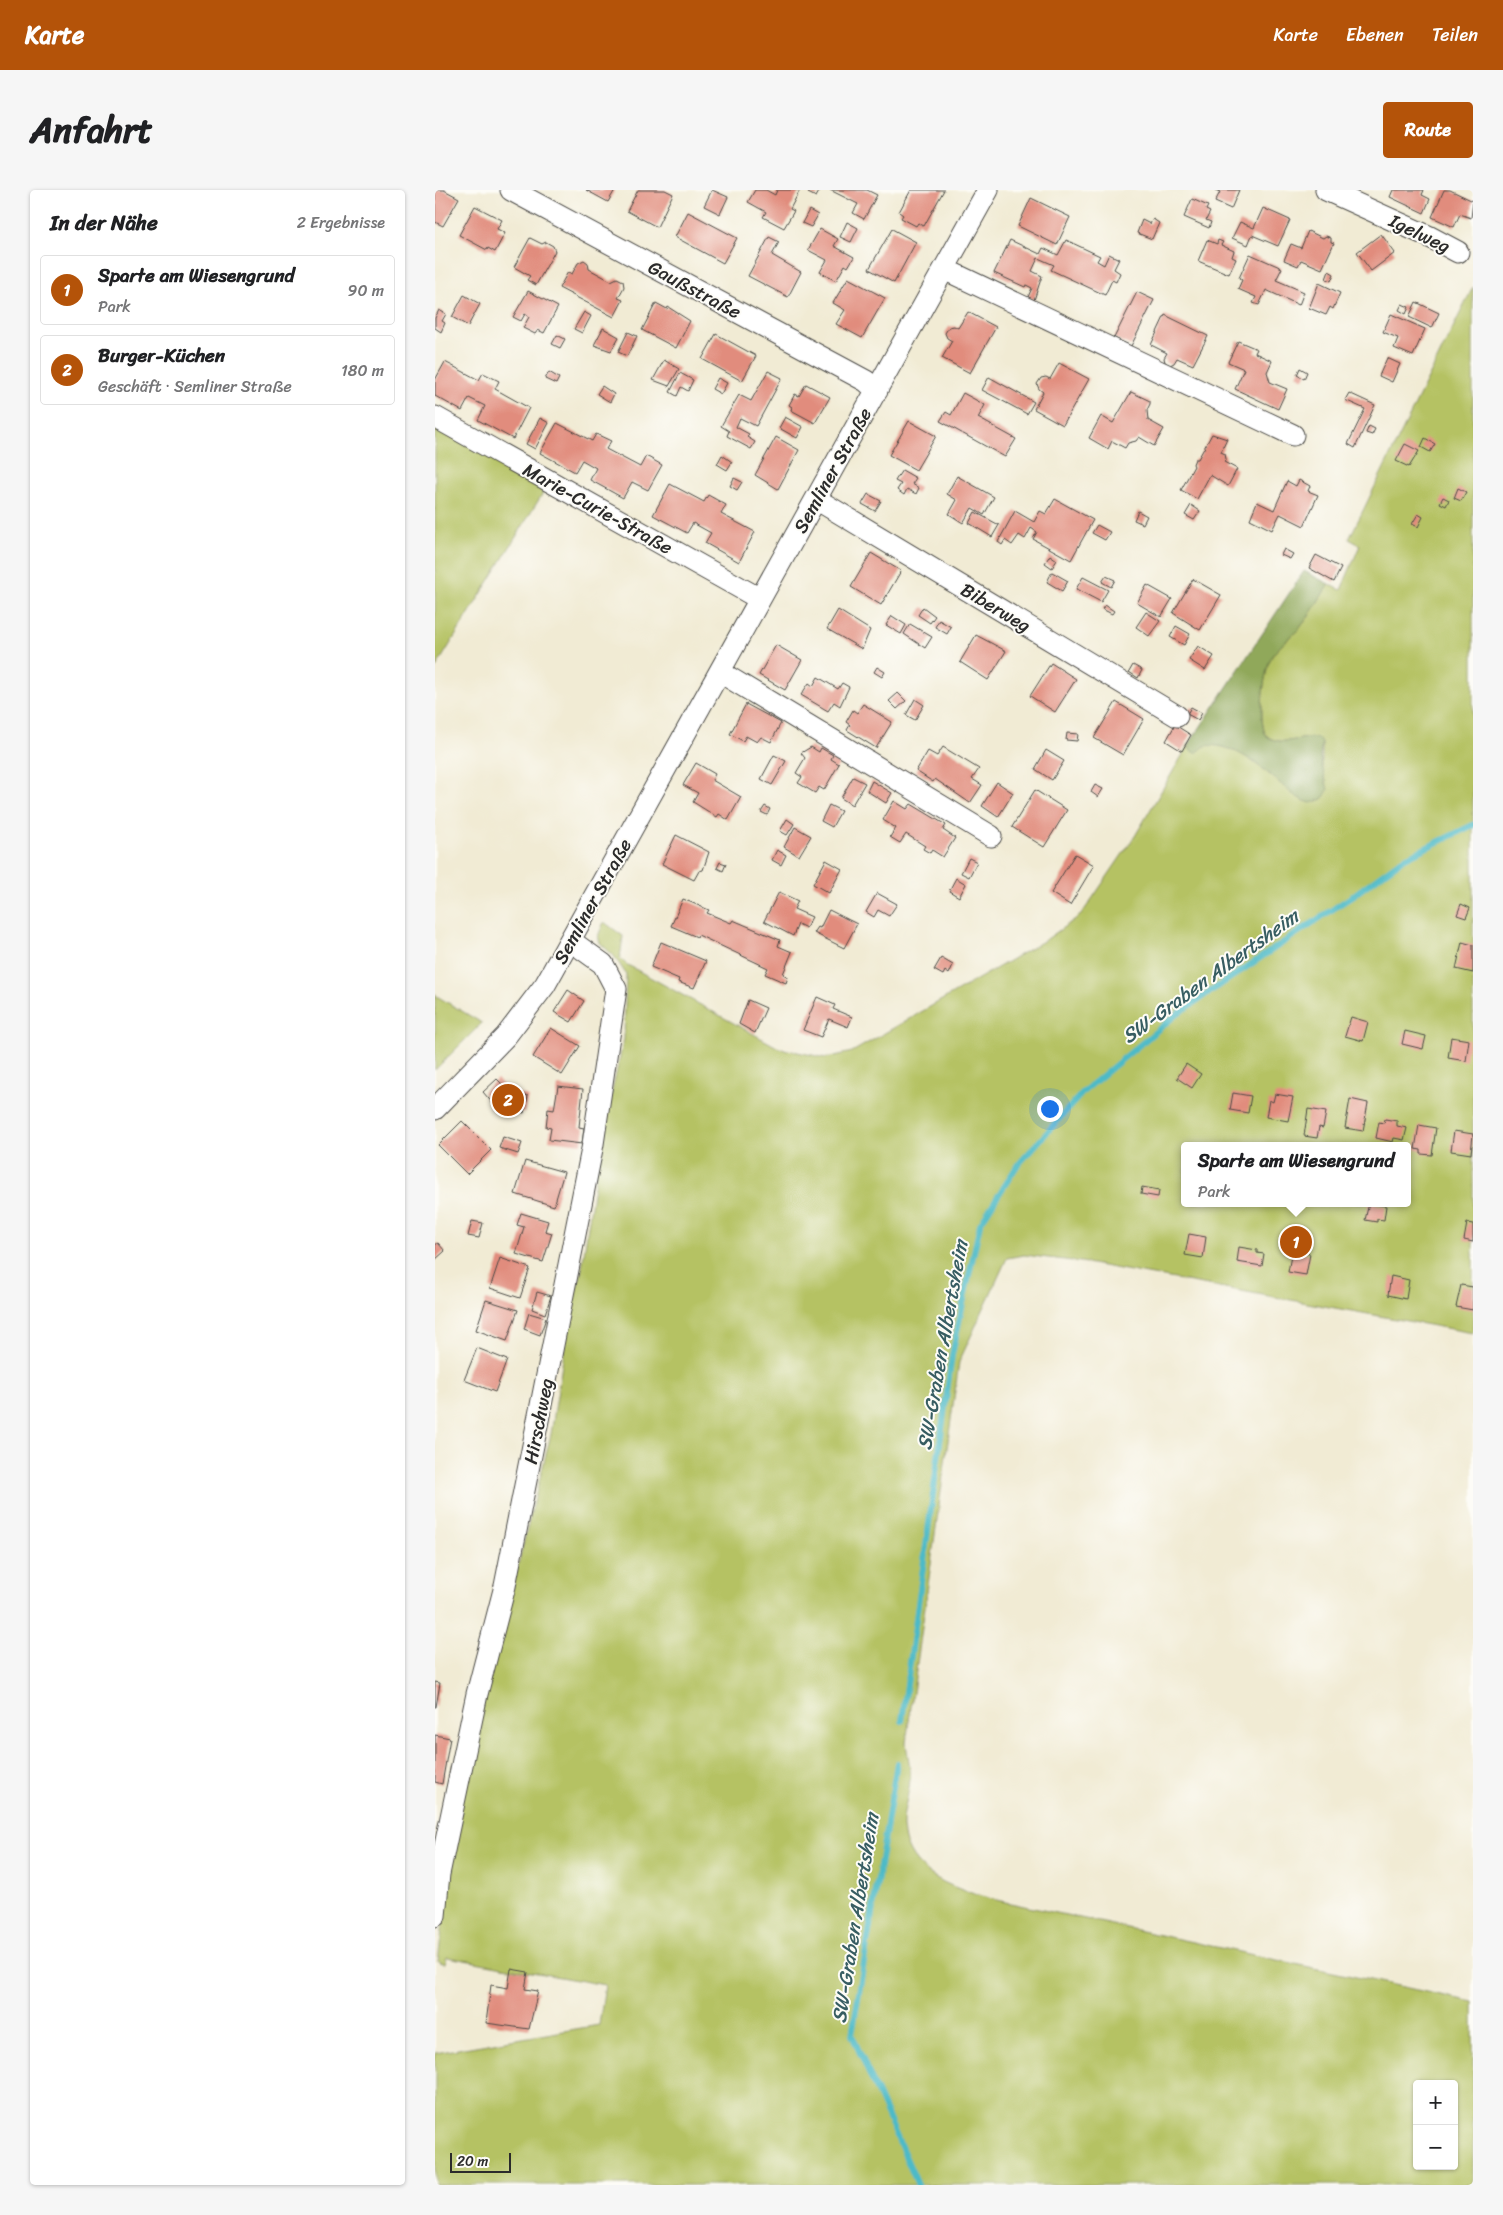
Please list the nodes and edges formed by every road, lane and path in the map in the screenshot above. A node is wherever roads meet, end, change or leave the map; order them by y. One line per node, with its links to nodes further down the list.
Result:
1 (511, 190): 6 (street, Gaußstraße)
2 (988, 190): 5 (street, Semliner Straße)
3 (1327, 190): 4 (street, Igelweg)
4 (1458, 252)
5 (945, 268): 6 (street, Semliner Straße); 8 (street)
6 (877, 391): 9 (street, Semliner Straße)
7 (435, 417): 10 (street, Marie-Curie-Straße)
8 (1293, 435)
9 (815, 499): 10 (street, Semliner Straße); 12 (street, Biberweg)
10 (760, 599): 11 (street, Semliner Straße)
11 (720, 672): 13 (street); 14 (street, Semliner Straße)
12 (1177, 716)
13 (991, 836)
14 (571, 941): 15 (street, Semliner Straße); 16 (street, Hirschweg)
15 (435, 1109)
16 (435, 1916)

